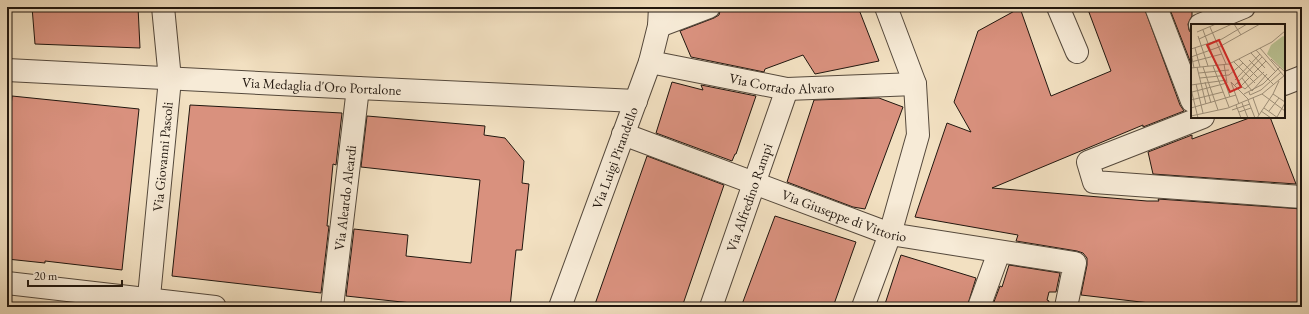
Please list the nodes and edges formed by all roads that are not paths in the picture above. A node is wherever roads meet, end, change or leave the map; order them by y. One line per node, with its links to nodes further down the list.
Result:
1 (163, 7): 15 (street, Via Giovanni Pascoli)
2 (709, 7): 7 (street)
3 (886, 7): 16 (street)
4 (1058, 7): 11 (street)
5 (1156, 7): 10 (street)
6 (1244, 7): 8 (street)
7 (660, 16): 12 (street, Via Luigi Pirandello)
8 (1202, 24)
9 (1191, 28): 10 (street)
10 (1167, 38): 20 (street)
11 (1077, 52)
12 (650, 62): 19 (street, Via Corrado Alvaro); 21 (street, Via Luigi Pirandello)
13 (7, 70): 15 (street, Via Medaglia d'Oro Portalone)
14 (1302, 77): 17 (street)
15 (170, 78): 18 (street, Via Medaglia d'Oro Portalone); 29 (street, Via Giovanni Pascoli)
16 (915, 84): 19 (street, Via Corrado Alvaro); 26 (street)
17 (1285, 84)
18 (358, 88): 21 (street, Via Medaglia d'Oro Portalone); 31 (street, Via Aleardo Aleardi)
19 (786, 88): 24 (street, Via Alfredino Rampi)
20 (1191, 96)
21 (636, 100): 23 (street, Via Luigi Pirandello)
22 (1191, 116): 25 (street)
23 (623, 134): 24 (street, Via Giuseppe di Vittorio); 32 (street, Via Luigi Pirandello)
24 (754, 182): 26 (street, Via Giuseppe di Vittorio); 33 (street, Via Alfredino Rampi)
25 (1302, 197)
26 (890, 234): 27 (street, Via Giuseppe di Vittorio); 34 (street)
27 (999, 252): 35 (street); 36 (street, Via Giuseppe di Vittorio)
28 (7, 283): 29 (street)
29 (148, 303): 30 (street)
30 (215, 307)
31 (332, 307)
32 (560, 307)
33 (711, 307)
34 (863, 307)
35 (979, 307)
36 (1066, 307)

